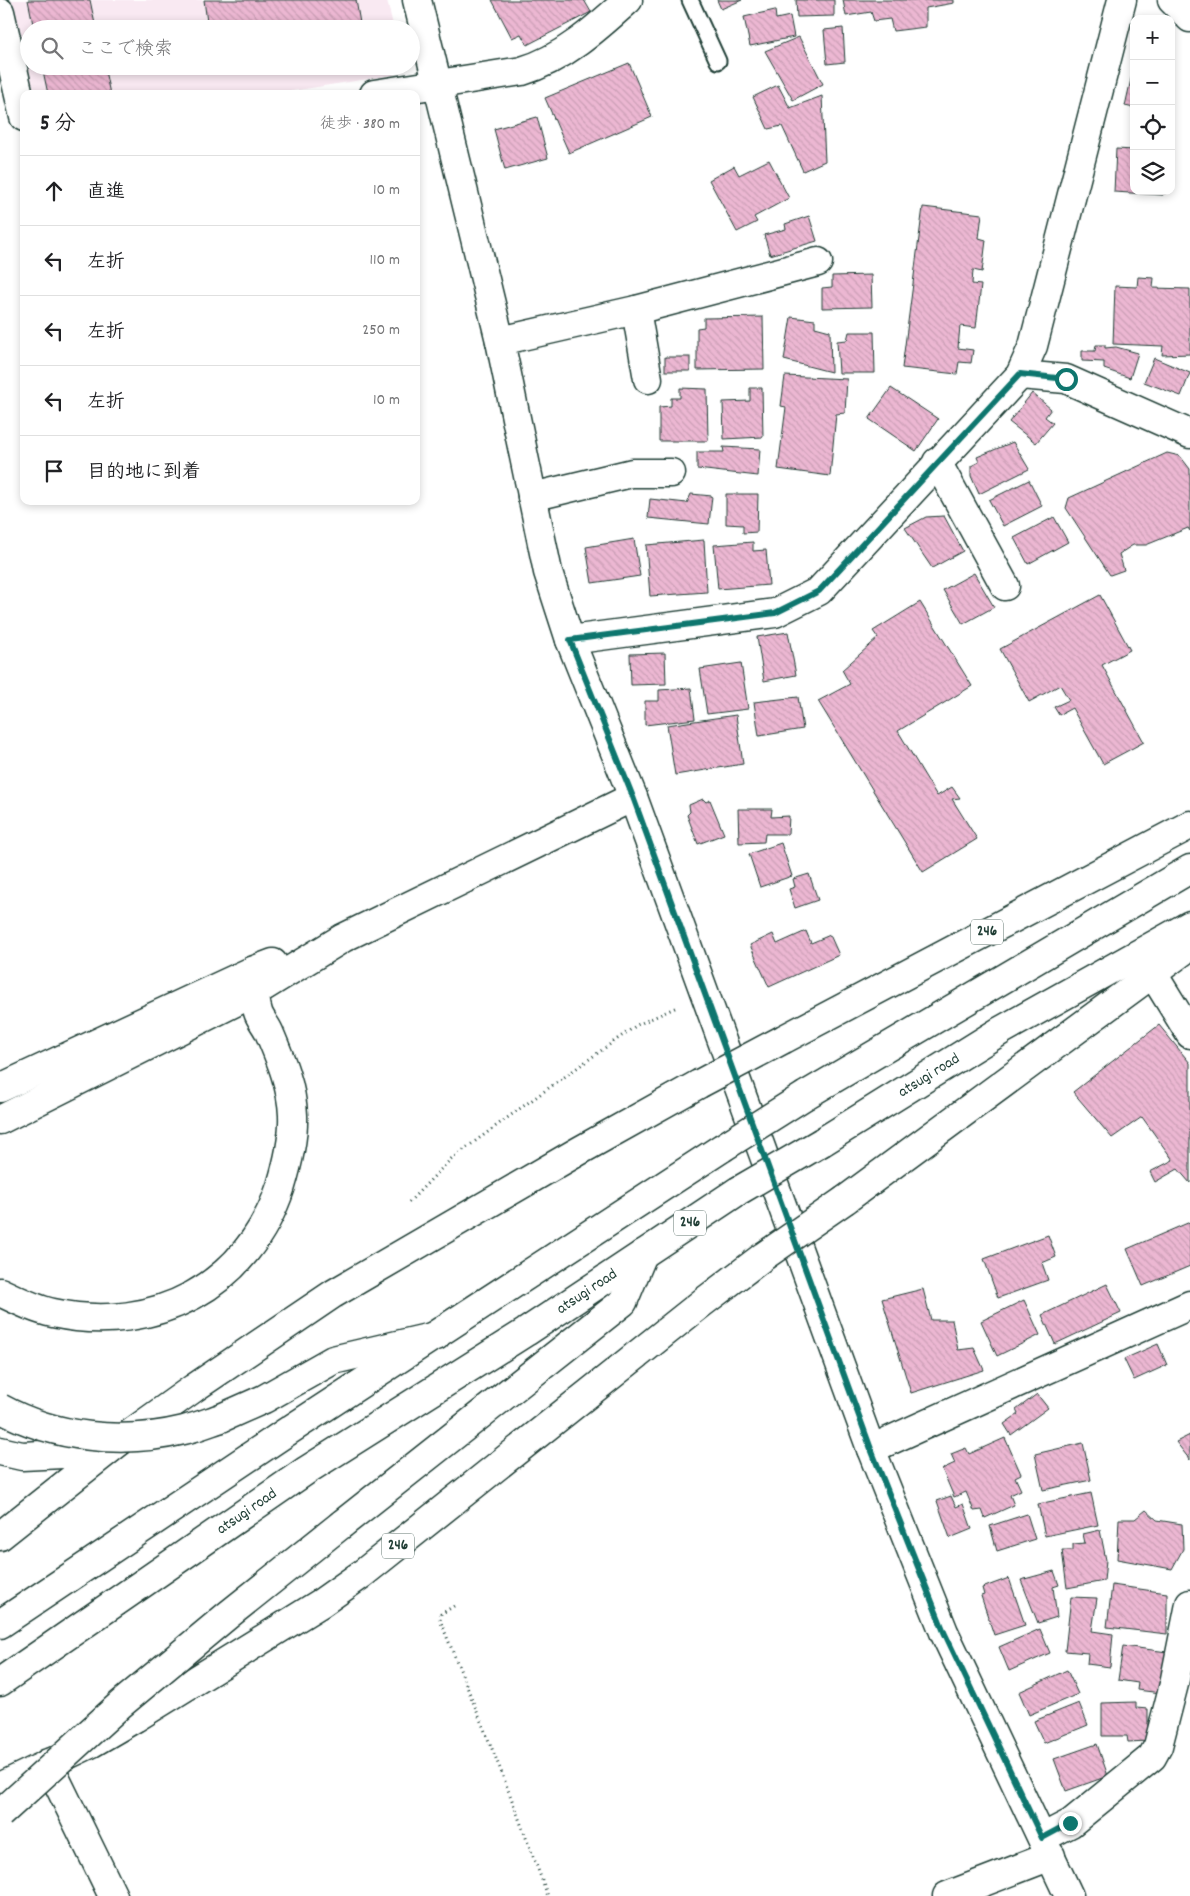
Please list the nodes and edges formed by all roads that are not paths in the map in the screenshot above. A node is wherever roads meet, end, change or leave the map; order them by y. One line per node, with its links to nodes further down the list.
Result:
1 (417, 0): 9 (main road)
2 (628, 0): 9 (main road)
3 (690, 0): 8 (lane)
4 (1122, 0): 15 (main road)
5 (1172, 0): 7 (main road)
6 (0, 12): 11 (main road)
7 (1190, 18)
8 (718, 60)
9 (436, 83): 10 (main road); 14 (main road)
10 (397, 90)
11 (20, 100)
12 (818, 262): 13 (main road)
13 (636, 310): 14 (main road); 16 (main road)
14 (500, 341): 20 (main road)
15 (1020, 374): 17 (main road); 18 (main road)
16 (648, 379)
17 (1190, 434)
18 (937, 462): 21 (main road); 22 (main road)
19 (670, 473): 20 (main road)
20 (532, 498): 22 (main road)
21 (1006, 586)
22 (570, 640): 23 (main road)
23 (633, 797): 29 (main road); 39 (main road)
24 (1190, 825): 38 (main road, 246, bridge)
25 (1190, 869): 36 (main road, bridge)
26 (1190, 925): 33 (main road, atsugi road / 246, bridge)
27 (1190, 946): 28 (main road, 246)
28 (1153, 974): 30 (main road); 46 (main road, 246, bridge)
29 (253, 982): 31 (main road); 32 (main road); 34 (main road)
30 (1190, 1034)
31 (0, 1088)
32 (0, 1120)
33 (643, 1254): 44 (main road, atsugi road / 246); 48 (main road, bridge)
34 (0, 1292)
35 (1190, 1305): 39 (main road)
36 (436, 1336): 37 (main road, bridge); 43 (main road)
37 (0, 1408)
38 (120, 1441): 40 (main road); 41 (main road, 246)
39 (871, 1449): 49 (main road)
40 (0, 1451)
41 (0, 1536)
42 (1190, 1604): 45 (main road)
43 (0, 1624)
44 (0, 1682)
45 (1182, 1688): 49 (main road)
46 (48, 1763): 47 (main road, 246); 50 (main road)
47 (0, 1787)
48 (0, 1814)
49 (1046, 1847): 51 (main road); 52 (main road)
50 (113, 1896)
51 (947, 1896)
52 (1069, 1896)

